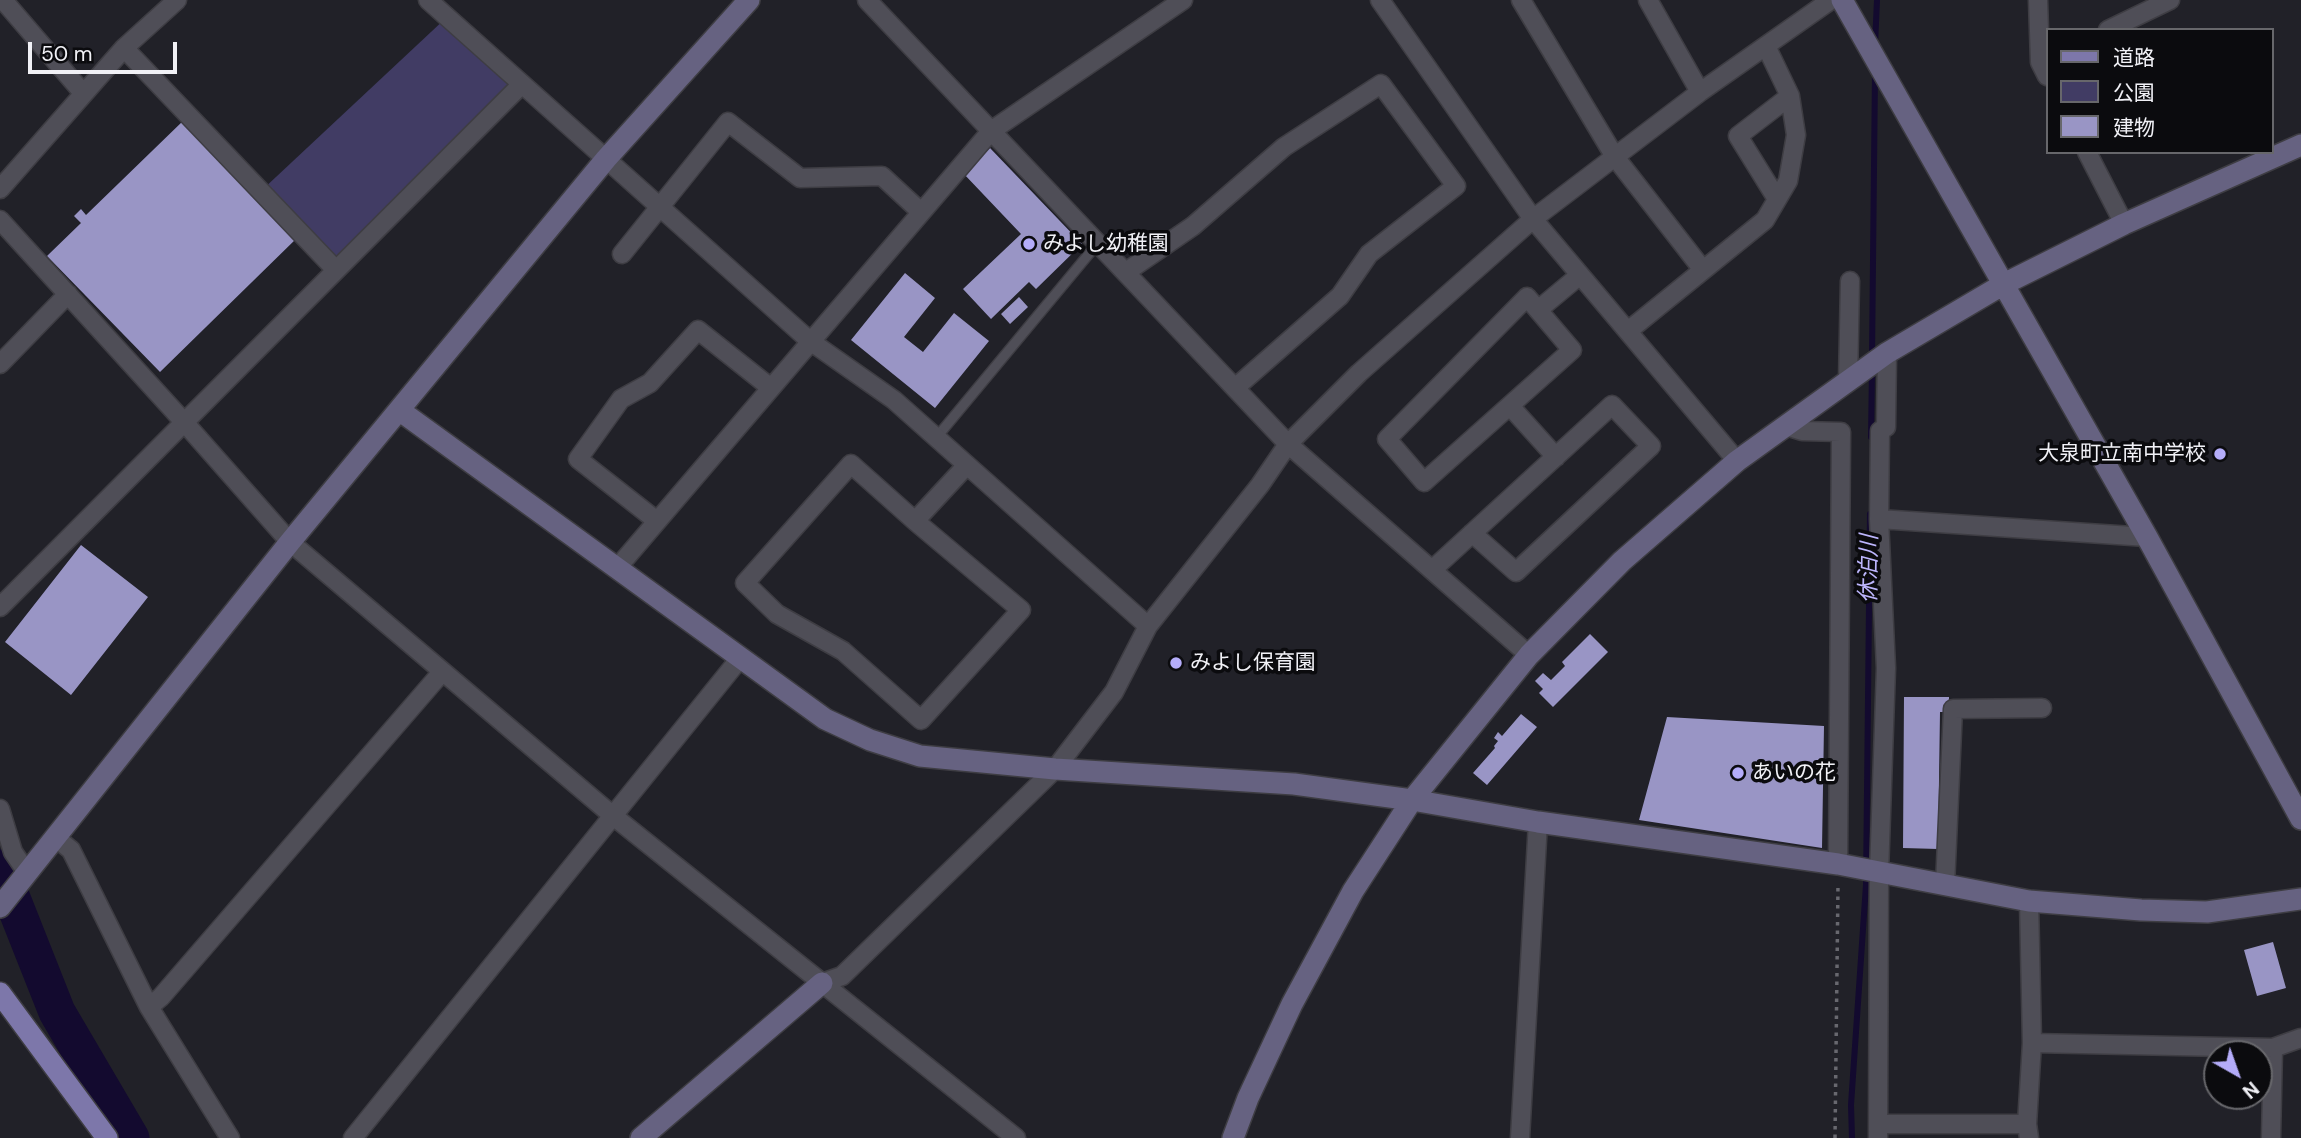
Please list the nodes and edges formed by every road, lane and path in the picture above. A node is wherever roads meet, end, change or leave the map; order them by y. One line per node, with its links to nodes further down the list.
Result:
1 (3, 0): 20 (street)
2 (177, 0): 16 (street)
3 (749, 0): 26 (street)
4 (867, 0): 22 (street)
5 (1184, 0): 22 (street)
6 (1380, 0): 31 (street)
7 (1521, 0): 25 (street)
8 (1648, 0): 19 (street)
9 (1831, 0): 15 (street)
10 (1842, 0): 41 (street)
11 (2039, 0): 17 (street)
12 (2170, 0): 14 (street)
13 (430, 1): 18 (street)
14 (2112, 28)
15 (1766, 46): 19 (street); 21 (street)
16 (124, 48): 20 (street); 36 (street)
17 (2045, 66)
18 (522, 84): 26 (street); 36 (street)
19 (1700, 92): 25 (street)
20 (83, 93): 27 (street)
21 (1790, 96): 28 (street); 28 (street)
22 (991, 131): 30 (street); 34 (street)
23 (2301, 145): 33 (street)
24 (2088, 154): 33 (street)
25 (1615, 157): 31 (street); 37 (street)
26 (606, 159): 29 (street); 52 (street)
27 (0, 189)
28 (1777, 199): 37 (street)
29 (659, 206): 30 (street); 35 (street); 45 (street)
30 (921, 212): 45 (street)
31 (1533, 219): 39 (street); 56 (street)
32 (0, 220): 42 (street)
33 (2124, 224): 41 (street)
34 (1098, 243): 38 (street); 55 (lane)
35 (622, 254)
36 (336, 270): 53 (street)
37 (1703, 270): 44 (street)
38 (1126, 272): 50 (street); 50 (street)
39 (1580, 275): 43 (street); 44 (street)
40 (1850, 281): 48 (street)
41 (2004, 284): 46 (street); 64 (street)
42 (68, 294): 47 (street); 53 (street)
43 (1538, 310): 51 (street); 51 (street)
44 (1628, 331): 58 (street)
45 (810, 341): 49 (street); 55 (street)
46 (1883, 357): 48 (street); 60 (street)
47 (0, 364)
48 (1852, 379): 54 (street)
49 (771, 387): 61 (street); 61 (street)
50 (1235, 388): 56 (street)
51 (1510, 406): 57 (street)
52 (399, 410): 65 (street); 66 (street)
53 (184, 422): 65 (street); 68 (street)
54 (1786, 426): 58 (street); 81 (street)
55 (936, 438): 59 (street)
56 (1288, 444): 67 (street); 69 (street)
57 (1556, 457): 63 (street); 63 (street)
58 (1737, 461): 70 (street)
59 (967, 465): 62 (street); 69 (street)
60 (1879, 519): 64 (street); 82 (street)
61 (657, 521): 66 (street)
62 (915, 521): 62 (street)
63 (1472, 533): 67 (street)
64 (2147, 537): 78 (street)
65 (290, 542): 72 (street); 80 (street)
66 (618, 567): 71 (street)
67 (1432, 570): 70 (street)
68 (0, 607)
69 (1148, 626): 74 (street)
70 (1529, 655): 75 (street)
71 (741, 657): 74 (street); 77 (street)
72 (442, 672): 77 (street); 90 (street)
73 (2042, 708): 84 (street)
74 (1055, 769): 75 (street); 88 (street)
75 (1412, 800): 79 (street); 103 (street)
76 (0, 809): 83 (street)
77 (612, 814): 88 (street); 100 (street)
78 (2301, 819)
79 (1538, 822): 81 (street); 104 (street)
80 (55, 837): 83 (street); 90 (street)
81 (1846, 866): 82 (street); 105 (path)
82 (1879, 873): 84 (street); 96 (street)
83 (22, 877): 87 (street)
84 (1945, 885): 86 (street)
85 (2301, 899): 86 (street)
86 (2029, 901): 92 (street)
87 (0, 907)
88 (822, 983): 101 (street); 102 (street)
89 (0, 993): 98 (main road)
90 (149, 1007): 99 (street)
91 (2301, 1038): 94 (street)
92 (2032, 1043): 93 (street); 97 (street)
93 (2203, 1047)
94 (2273, 1048)
95 (2272, 1110): 106 (street)
96 (1878, 1131): 97 (street)
97 (2028, 1131)
98 (107, 1138)
99 (229, 1138)
100 (352, 1138)
101 (642, 1138)
102 (1016, 1138)
103 (1233, 1138)
104 (1520, 1138)
105 (1835, 1138)
106 (2272, 1138)

